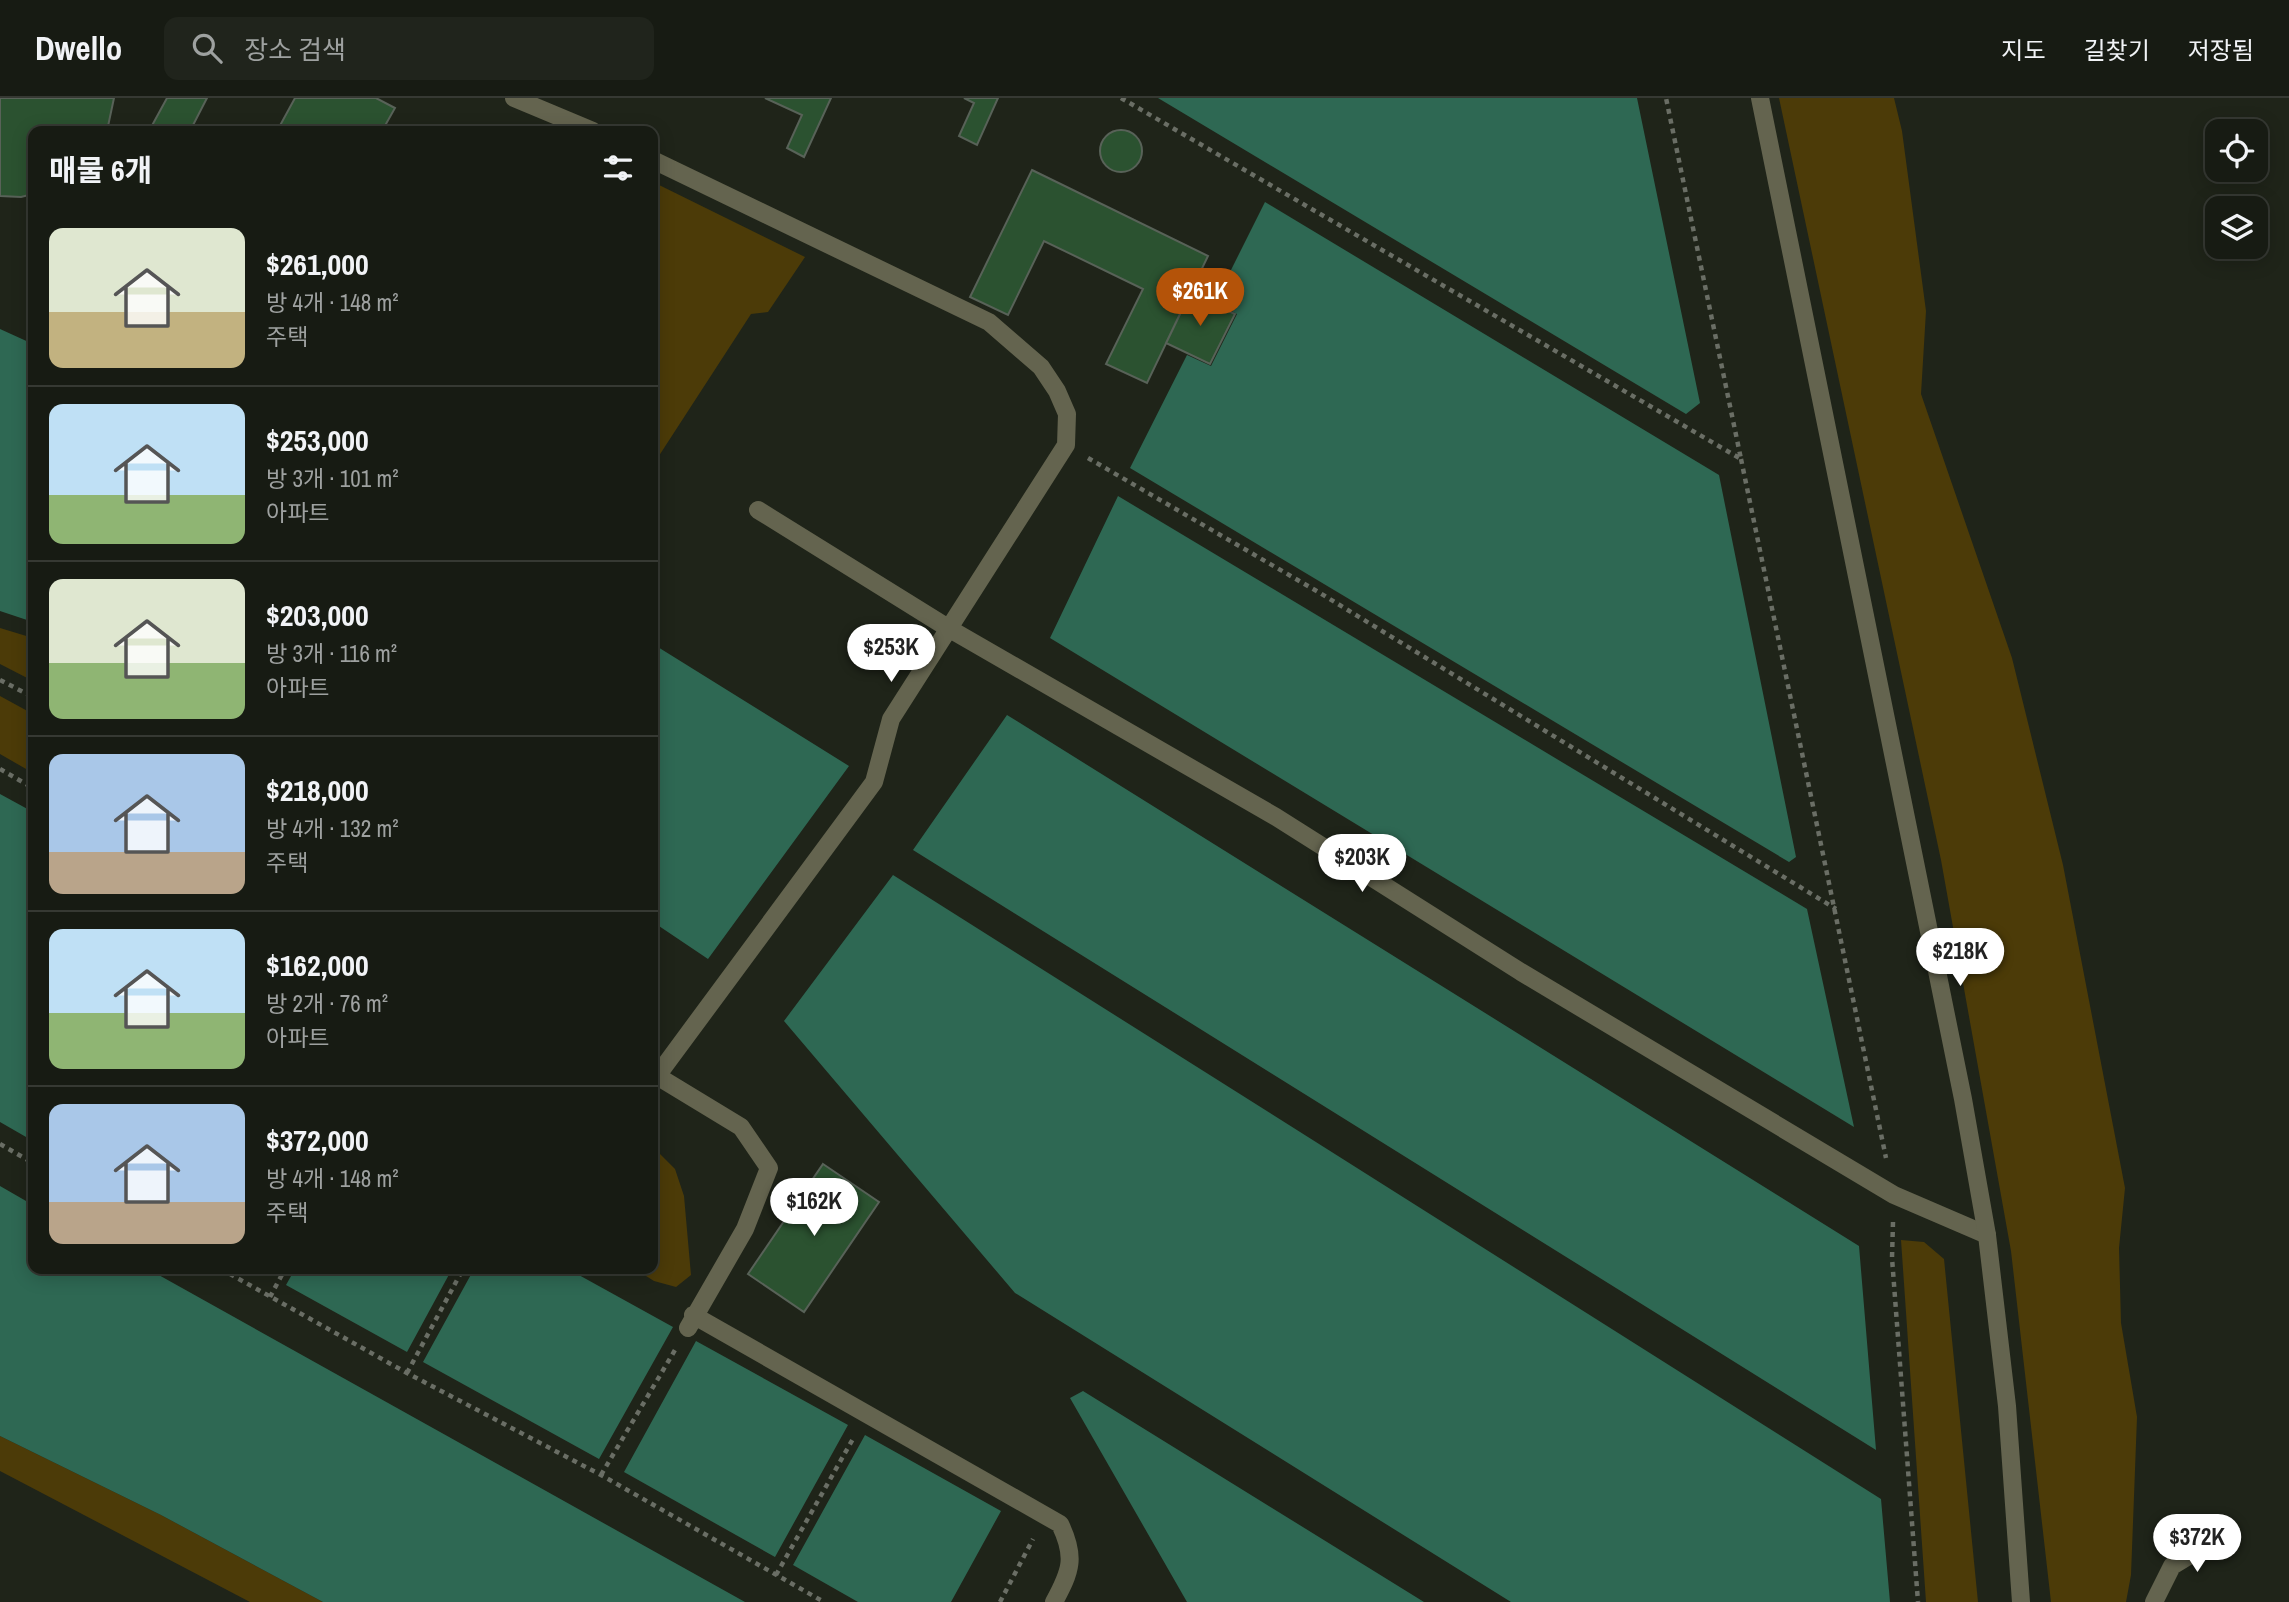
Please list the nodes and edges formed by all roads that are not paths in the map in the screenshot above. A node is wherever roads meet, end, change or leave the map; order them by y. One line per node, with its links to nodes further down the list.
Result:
1 (514, 98): 3 (street)
2 (1760, 98): 9 (street)
3 (581, 126)
4 (658, 162): 6 (street)
5 (758, 510): 6 (street)
6 (948, 628): 7 (street); 9 (street)
7 (658, 1075)
8 (658, 1077): 11 (street)
9 (1987, 1235): 12 (street)
10 (2226, 1533): 13 (street)
11 (1054, 1602)
12 (2021, 1602)
13 (2154, 1602)

